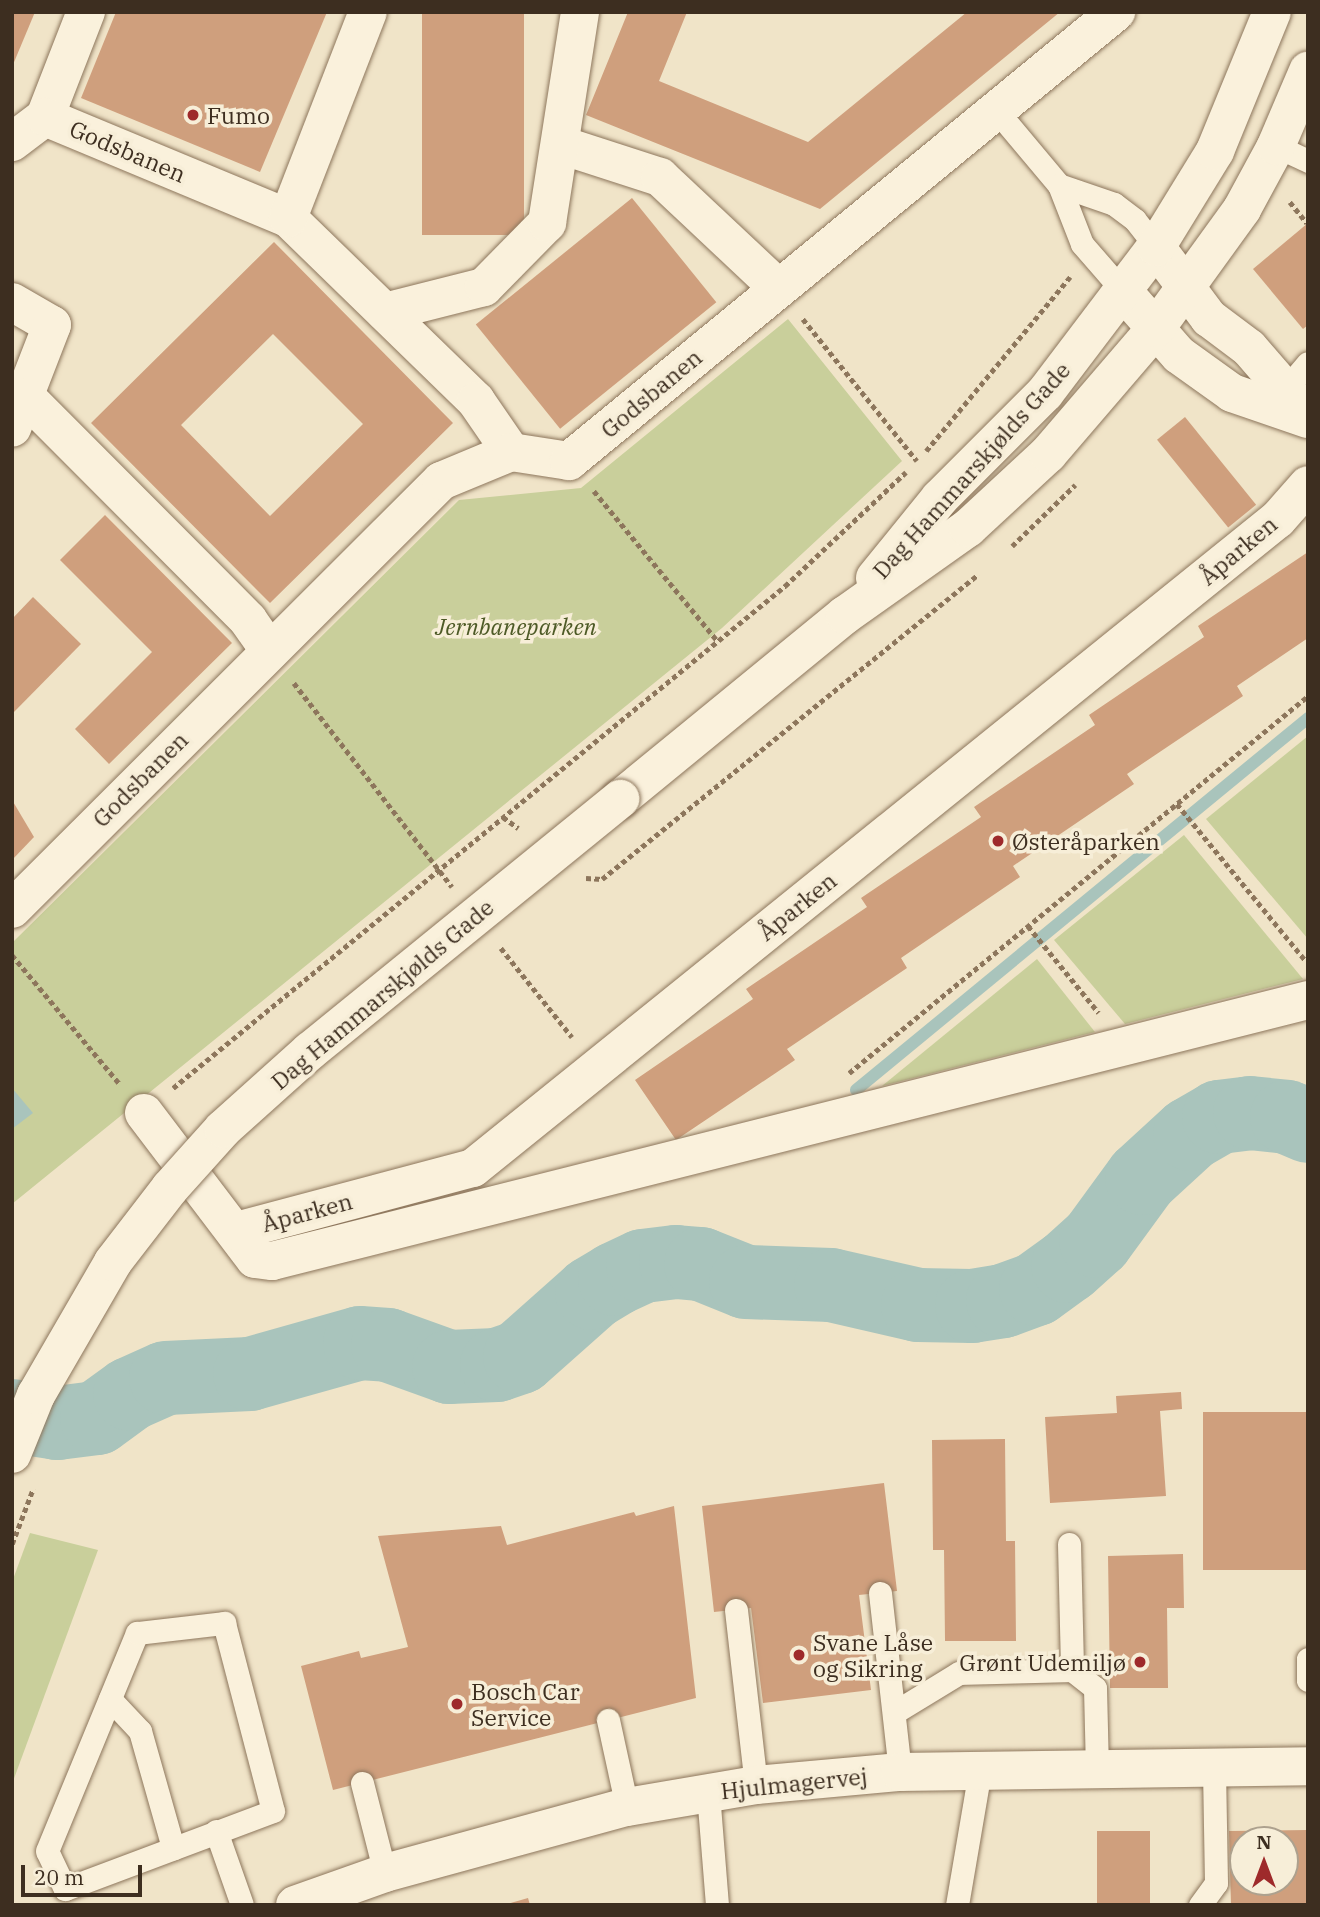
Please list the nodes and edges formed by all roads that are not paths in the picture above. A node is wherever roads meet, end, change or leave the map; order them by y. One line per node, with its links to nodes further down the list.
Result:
1 (86, 12): 8 (street, Godsbanen)
2 (368, 12): 13 (street)
3 (580, 12): 10 (street)
4 (1116, 12): 7 (street, Godsbanen)
5 (1272, 12): 14 (street, Dag Hammarskjølds Gade)
6 (1308, 71): 11 (street, Dag Hammarskjølds Gade)
7 (996, 110): 12 (lane); 16 (street, Godsbanen)
8 (45, 117): 9 (street, Godsbanen); 13 (street, Godsbanen)
9 (12, 142)
10 (561, 145): 16 (street); 19 (street)
11 (1292, 154): 17 (street, Dag Hammarskjølds Gade)
12 (1059, 186): 14 (lane); 15 (lane)
13 (288, 218): 19 (street, Godsbanen)
14 (1156, 247): 15 (street, Dag Hammarskjølds Gade); 17 (street)
15 (1111, 277): 20 (street); 25 (street, Dag Hammarskjølds Gade)
16 (778, 288): 23 (street, Godsbanen)
17 (1186, 288): 20 (street, Dag Hammarskjølds Gade); 21 (street)
18 (12, 302): 22 (street)
19 (385, 312): 23 (street, Godsbanen)
20 (1156, 328): 21 (street); 25 (street, Dag Hammarskjølds Gade)
21 (1302, 397)
22 (19, 412): 26 (street)
23 (511, 452): 26 (street, Godsbanen)
24 (1308, 485): 30 (street, Åparken)
25 (845, 615): 31 (street, Dag Hammarskjølds Gade, bridge)
26 (270, 651): 27 (street, Godsbanen)
27 (12, 908)
28 (1308, 1000): 30 (street, Åparken)
29 (144, 1113): 30 (street, Åparken)
30 (236, 1231)
31 (25, 1466)
32 (1069, 1544): 36 (lane)
33 (880, 1593): 39 (lane)
34 (736, 1610): 47 (lane)
35 (1308, 1660): 37 (lane)
36 (1072, 1670): 39 (lane); 43 (lane)
37 (1308, 1679)
38 (110, 1699): 50 (lane); 51 (lane); 51 (lane)
39 (895, 1712): 45 (lane)
40 (608, 1720): 49 (lane)
41 (1308, 1766): 42 (street, Hjulmagervej)
42 (1214, 1767): 43 (street, Hjulmagervej); 57 (lane)
43 (1097, 1768): 44 (street, Hjulmagervej)
44 (980, 1770): 45 (street, Hjulmagervej); 56 (lane)
45 (900, 1772): 47 (street, Hjulmagervej)
46 (362, 1783): 52 (lane)
47 (756, 1785): 48 (street, Hjulmagervej)
48 (708, 1793): 49 (street, Hjulmagervej); 55 (lane)
49 (627, 1807): 52 (street, Hjulmagervej)
50 (216, 1831): 51 (lane); 53 (lane)
51 (173, 1848)
52 (386, 1872): 54 (street, Hjulmagervej)
53 (242, 1905)
54 (295, 1905)
55 (717, 1905)
56 (957, 1905)
57 (1200, 1905)

